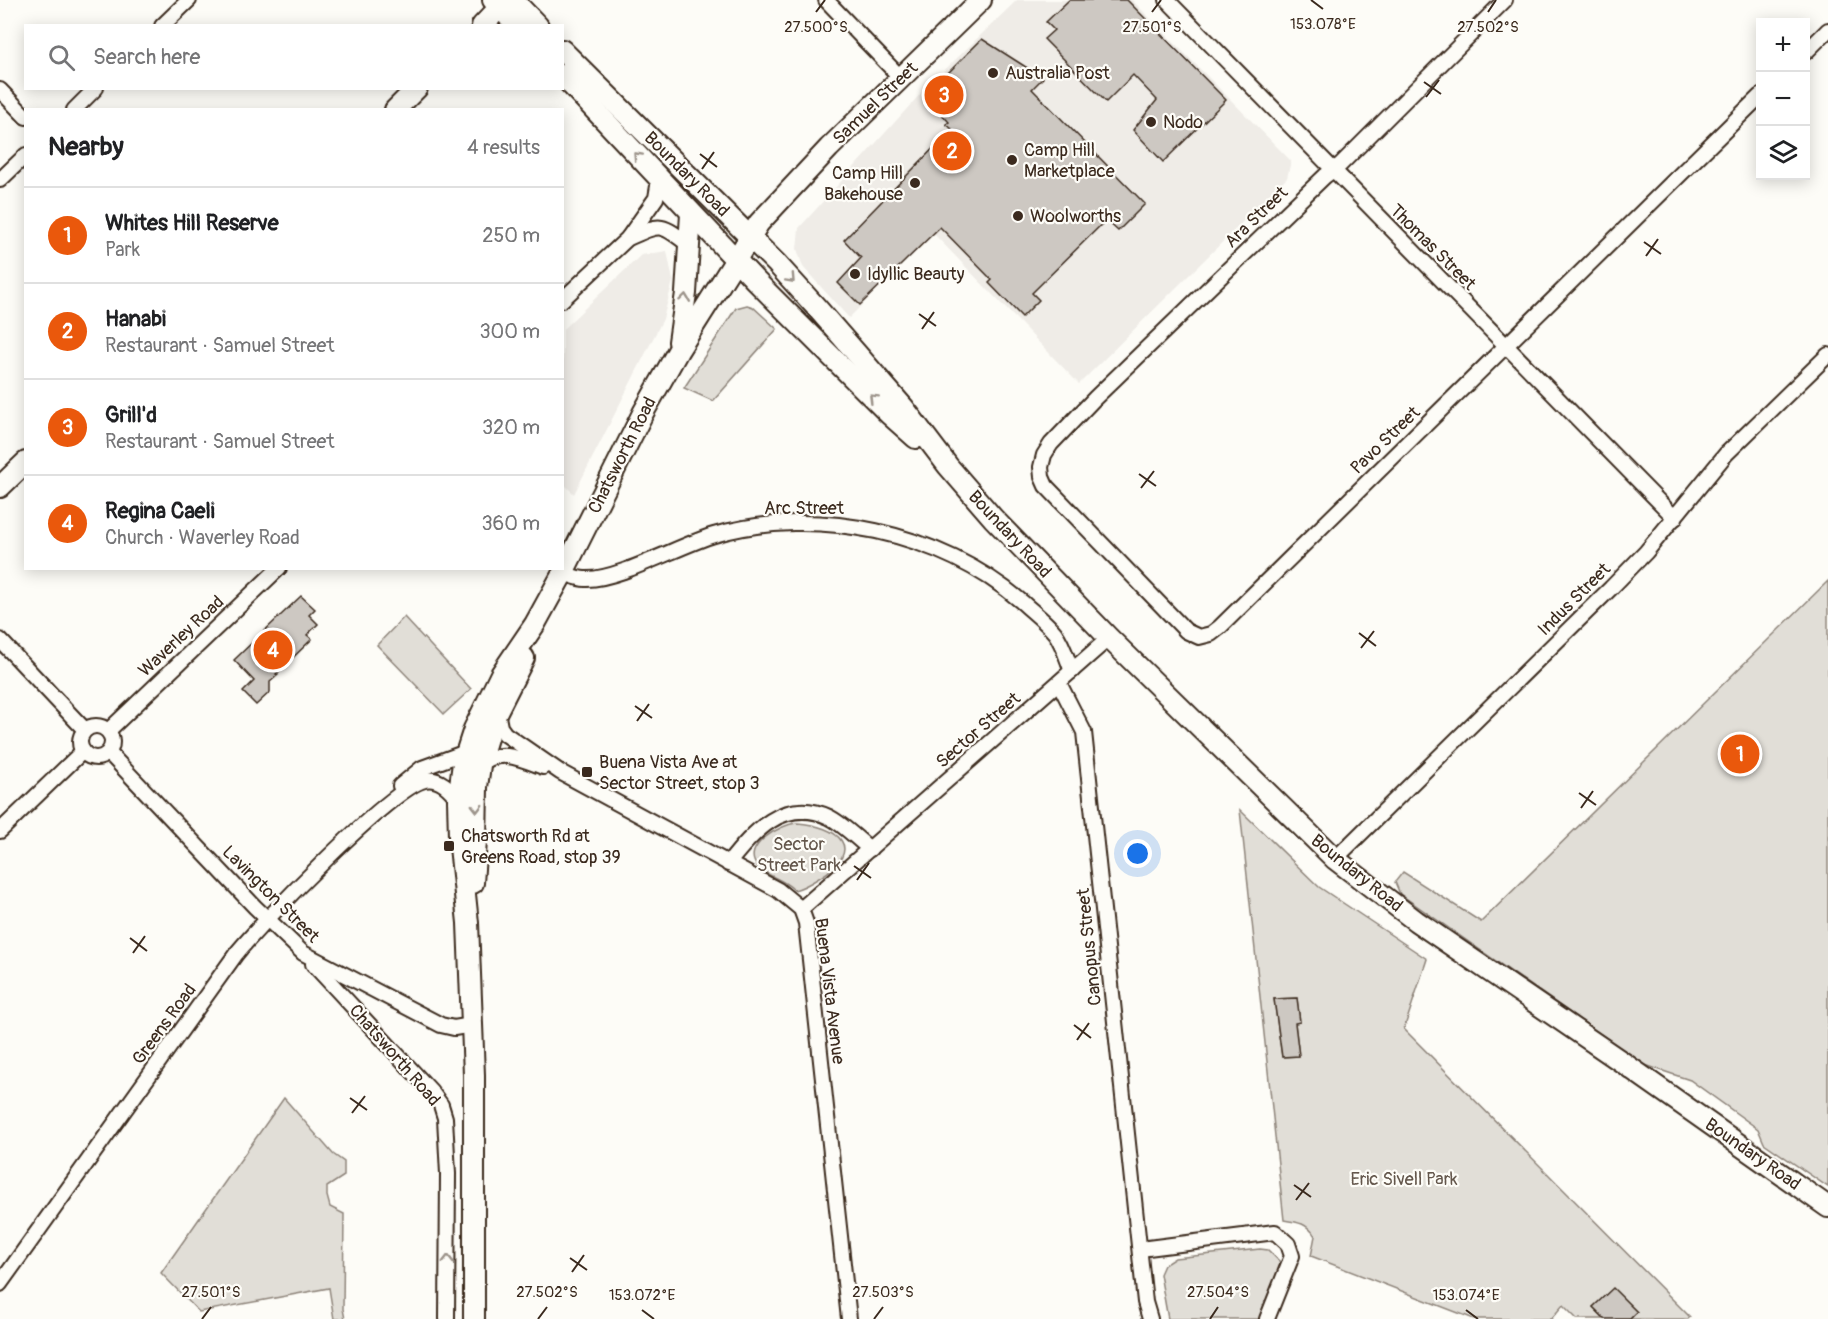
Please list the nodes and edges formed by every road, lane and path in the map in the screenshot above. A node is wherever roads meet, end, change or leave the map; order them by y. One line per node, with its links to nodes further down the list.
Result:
1 (189, 0): 7 (street)
2 (826, 0): 15 (street)
3 (981, 0): 15 (main road, Samuel Street)
4 (1167, 0): 24 (street, Thomas Street)
5 (1505, 0): 24 (street, Ara Street)
6 (502, 2): 8 (main road); 9 (main road); 10 (main road)
7 (164, 24)
8 (484, 24)
9 (516, 24)
10 (535, 24)
11 (1828, 30): 12 (street)
12 (1810, 48)
13 (564, 52): 28 (main road, Boundary Road)
14 (564, 77): 26 (main road, Boundary Road, one-way to 14)
15 (901, 78): 28 (main road, Samuel Street)
16 (0, 90): 22 (street)
17 (94, 90): 20 (street)
18 (415, 90): 21 (main road)
19 (1756, 101): 33 (street, Pavo Street)
20 (76, 108)
21 (396, 108)
22 (24, 115)
23 (24, 157): 25 (street)
24 (1333, 170): 33 (street, Thomas Street); 38 (street, Ara Street)
25 (0, 180)
26 (659, 180): 27 (main road, Boundary Road); 29 (street)
27 (691, 214): 30 (main road, Chatsworth Road); 31 (main road, Boundary Road)
28 (750, 237): 31 (main road, Chatsworth Road); 37 (main road, Boundary Road, one-way to 37)
29 (628, 238): 30 (street); 32 (street)
30 (689, 245): 34 (main road, Chatsworth Road, one-way to 30)
31 (736, 260): 34 (main road, Chatsworth Road); 37 (main road, Boundary Road, one-way to 31)
32 (564, 298)
33 (1506, 346): 38 (street, Pavo Street); 40 (street, Thomas Street)
34 (678, 351): 42 (main road, Chatsworth Road)
35 (1828, 355): 40 (street, Indus Street)
36 (24, 464): 39 (main road)
37 (948, 466): 44 (main road, Boundary Road)
38 (1041, 467)
39 (0, 487)
40 (1675, 518): 59 (street, Indus Street)
41 (277, 570): 50 (street, Waverley Road)
42 (563, 573): 43 (main road, Chatsworth Road); 46 (street, Arc Street)
43 (535, 624): 48 (main road, Chatsworth Road); 53 (main road, Chatsworth Road)
44 (1109, 638): 46 (street, Sector Street); 59 (main road, Boundary Road)
45 (0, 640): 49 (street)
46 (1072, 671): 47 (street, Sector Street)
47 (1059, 683): 58 (street, Sector Street); 67 (street, Canopus Street)
48 (497, 711): 53 (main road, Chatsworth Road); 54 (street, Buena Vista Avenue)
49 (85, 730): 50 (street); 51 (street)
50 (108, 731): 52 (street)
51 (83, 751): 52 (street); 57 (street)
52 (109, 753): 62 (street, Lavington Street)
53 (473, 759): 54 (street, Buena Vista Avenue); 55 (main road, Chatsworth Road); 56 (street, Greens Road); 63 (main road, Chatsworth Road, one-way to 63)
54 (560, 772): 60 (street, Buena Vista Avenue)
55 (458, 800): 56 (street, Greens Road); 63 (main road, Chatsworth Road)
56 (383, 807): 62 (street, Greens Road)
57 (0, 831)
58 (870, 849): 60 (street); 61 (street, Sector Street)
59 (1335, 859): 66 (main road, Boundary Road)
60 (728, 864): 61 (street, Buena Vista Avenue)
61 (801, 909): 71 (street, Buena Vista Avenue)
62 (267, 919): 64 (street, Lavington Street); 68 (street, Greens Road)
63 (468, 923): 65 (main road, Chatsworth Road)
64 (303, 953): 65 (street, Lavington Street); 69 (street, Chatsworth Road, one-way to 64)
65 (472, 1025): 70 (main road, Chatsworth Road)
66 (1828, 1208)
67 (1140, 1248): 72 (street, Canopus Street); 73 (street)
68 (0, 1284)
69 (447, 1318)
70 (474, 1319)
71 (849, 1319)
72 (1150, 1319)
73 (1267, 1319)

